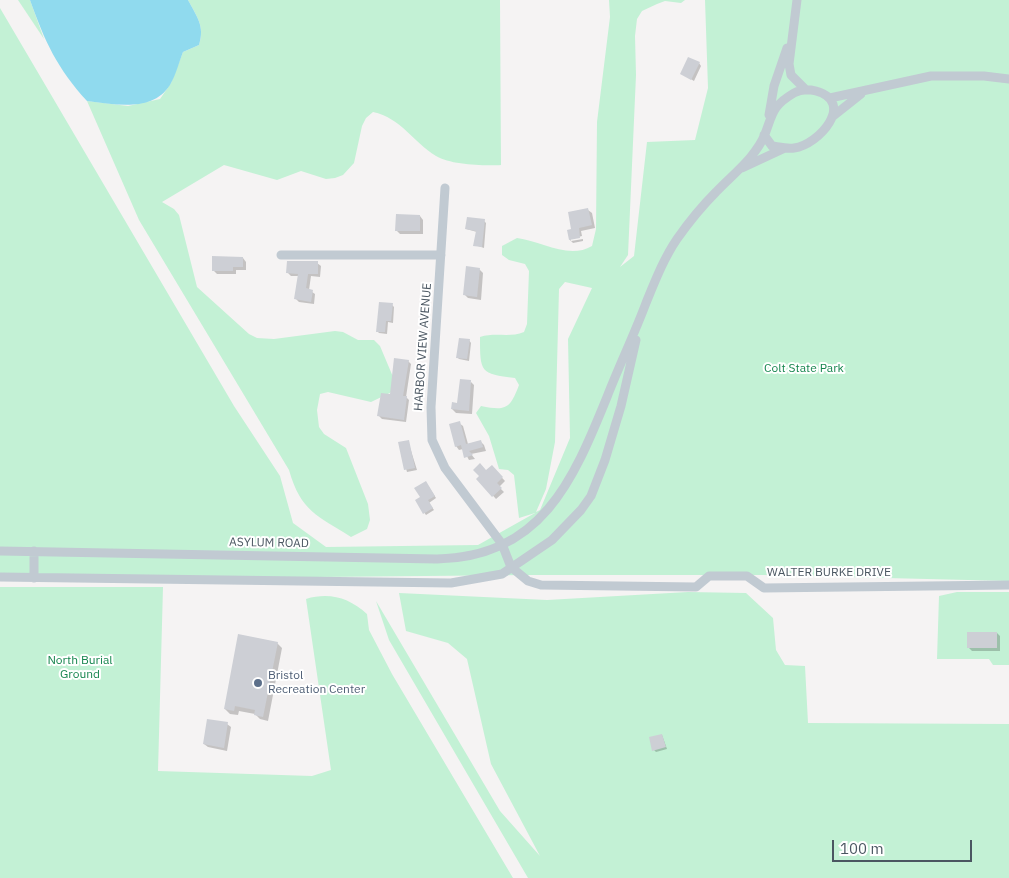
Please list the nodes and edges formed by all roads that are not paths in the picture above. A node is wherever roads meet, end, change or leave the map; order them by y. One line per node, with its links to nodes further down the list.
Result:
1 (798, 0): 2 (street)
2 (790, 41): 4 (street); 8 (street)
3 (1009, 79): 5 (street)
4 (806, 90): 6 (street); 8 (street)
5 (863, 92): 6 (street); 7 (street)
6 (830, 98): 7 (street)
7 (832, 118): 10 (street)
8 (768, 119): 9 (street)
9 (764, 135): 10 (street); 11 (street)
10 (785, 148): 11 (street)
11 (736, 172): 15 (street)
12 (445, 188): 14 (street, HARBOR VIEW AVENUE)
13 (280, 255): 14 (street)
14 (441, 255): 16 (street, HARBOR VIEW AVENUE)
15 (646, 304): 16 (street); 19 (street)
16 (502, 544): 18 (street, ASYLUM ROAD); 19 (street, HARBOR VIEW AVENUE)
17 (0, 551): 18 (street, ASYLUM ROAD)
18 (34, 551): 21 (street)
19 (511, 567): 21 (street); 22 (street, WALTER BURKE DRIVE)
20 (0, 577): 21 (street)
21 (34, 578)
22 (1009, 585)

